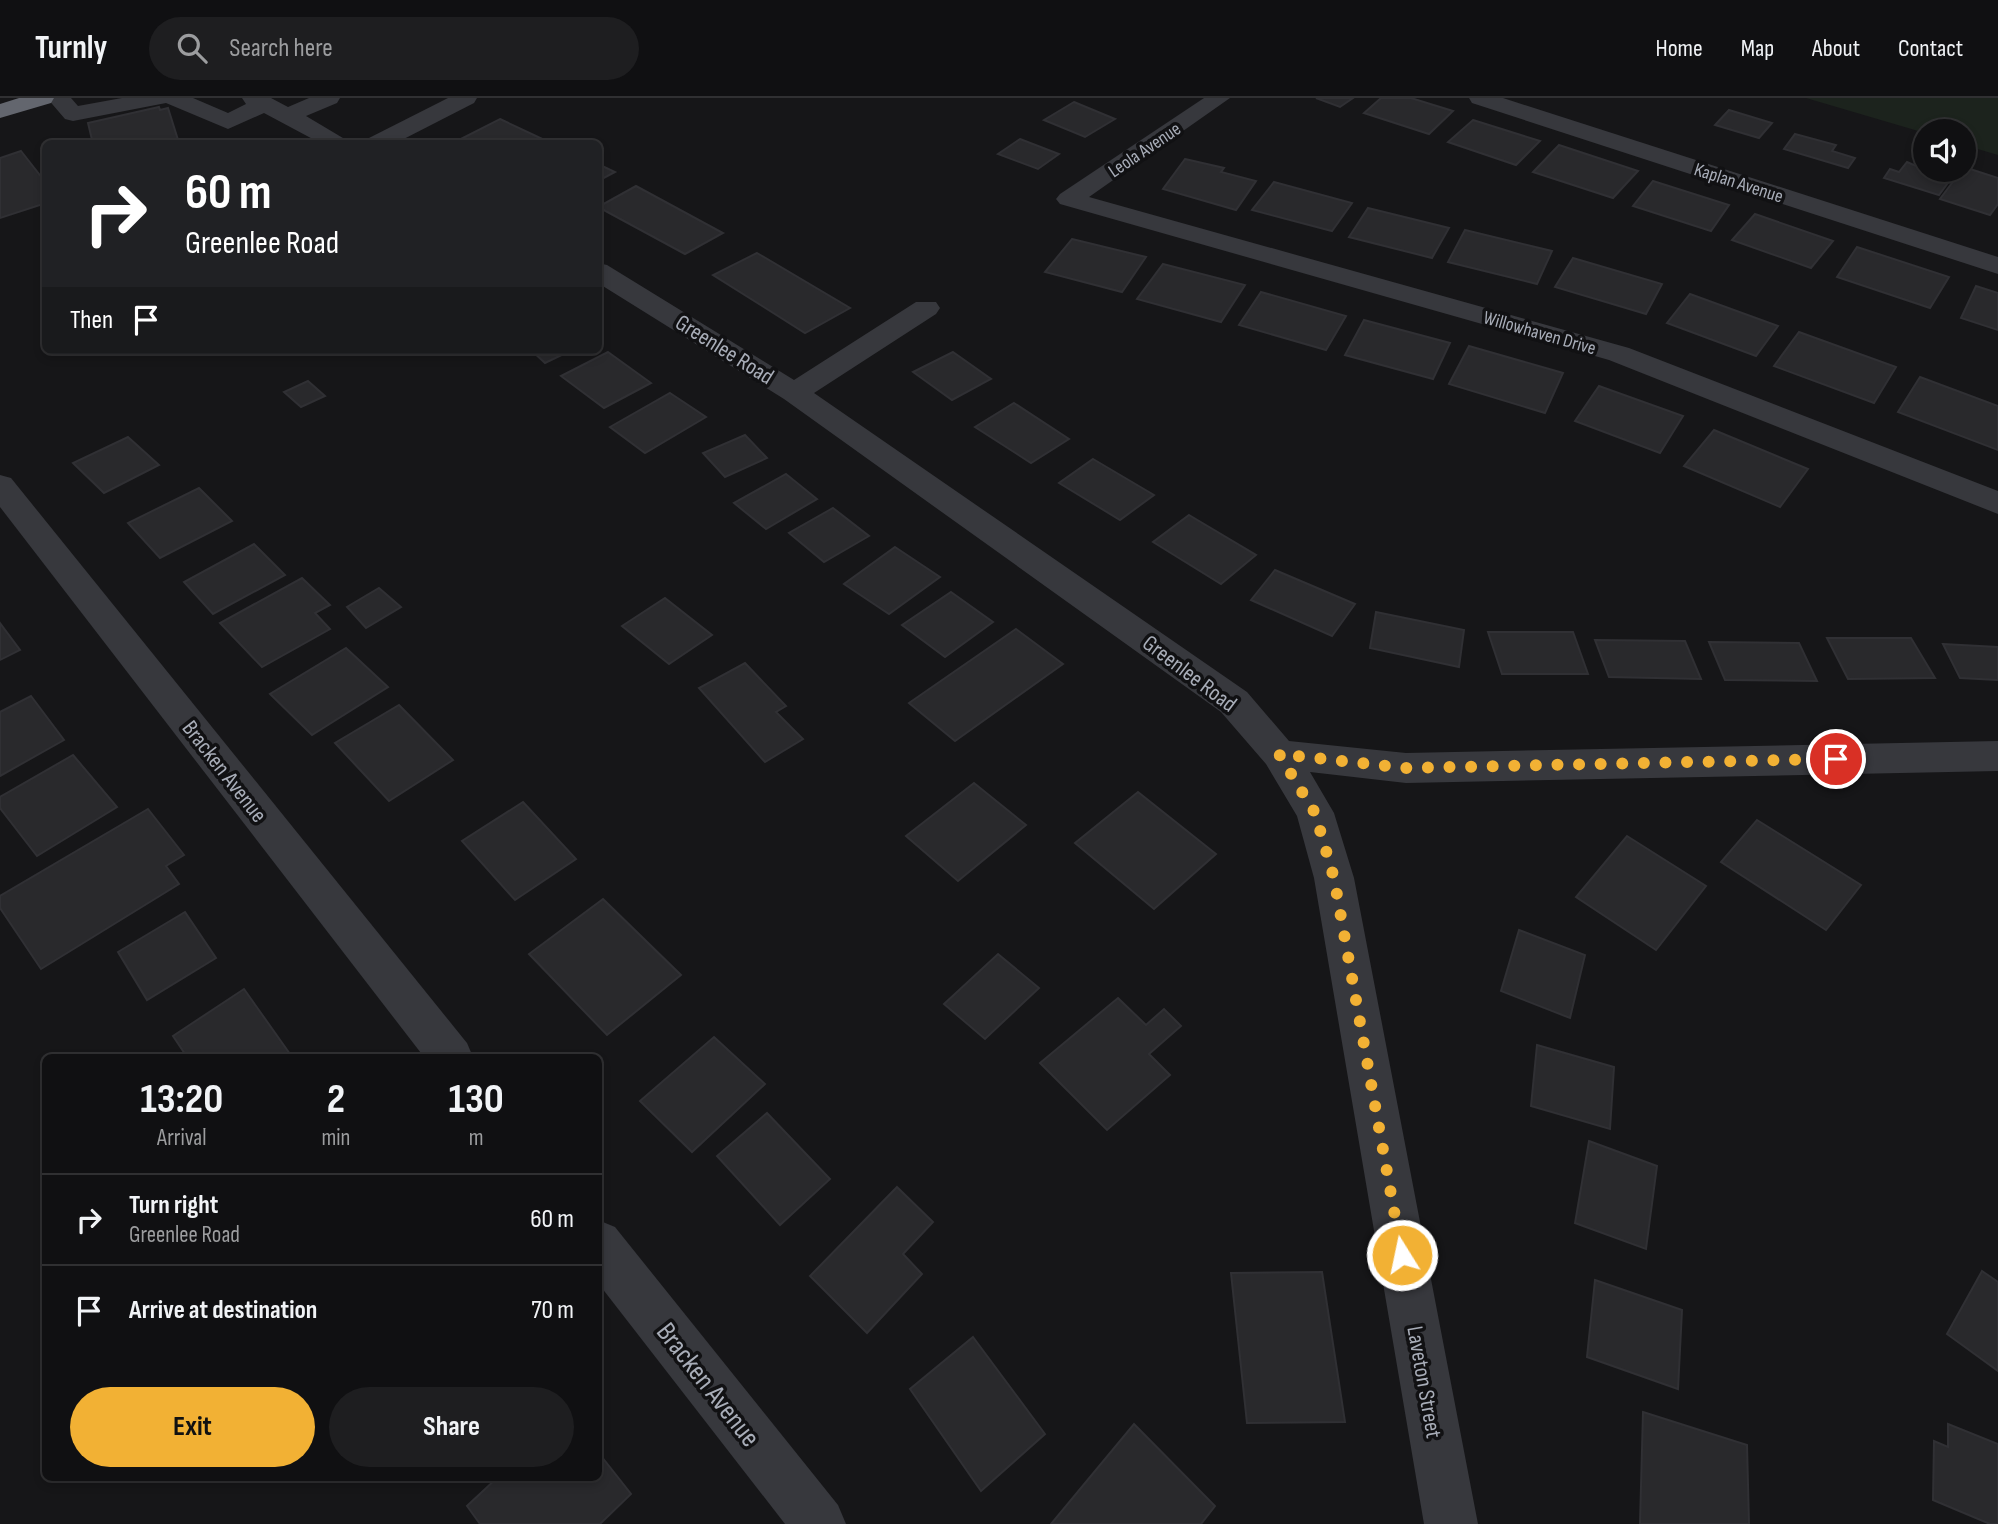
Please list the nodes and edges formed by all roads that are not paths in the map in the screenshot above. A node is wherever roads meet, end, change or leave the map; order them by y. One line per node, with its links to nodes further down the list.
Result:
1 (43, 98): 10 (highway)
2 (58, 98): 3 (street)
3 (159, 98)
4 (174, 98): 9 (street)
5 (329, 98): 11 (street)
6 (466, 98): 13 (street)
7 (1219, 98): 14 (street, Leola Avenue)
8 (1480, 98): 15 (street, Kaplan Avenue)
9 (259, 101): 11 (street)
10 (0, 111)
11 (287, 116): 12 (street)
12 (333, 140)
13 (383, 140)
14 (1069, 199): 20 (street, Willowhaven Drive)
15 (1998, 266)
16 (602, 273): 18 (street, Greenlee Road)
17 (926, 308): 18 (street)
18 (794, 393): 21 (street, Greenlee Road)
19 (0, 485): 23 (street, Bracken Avenue)
20 (1998, 503)
21 (1279, 754): 22 (street); 26 (street, Laveton Street)
22 (1998, 756)
23 (449, 1054)
24 (602, 1249): 25 (street, Bracken Avenue)
25 (819, 1524)
26 (1451, 1524)

